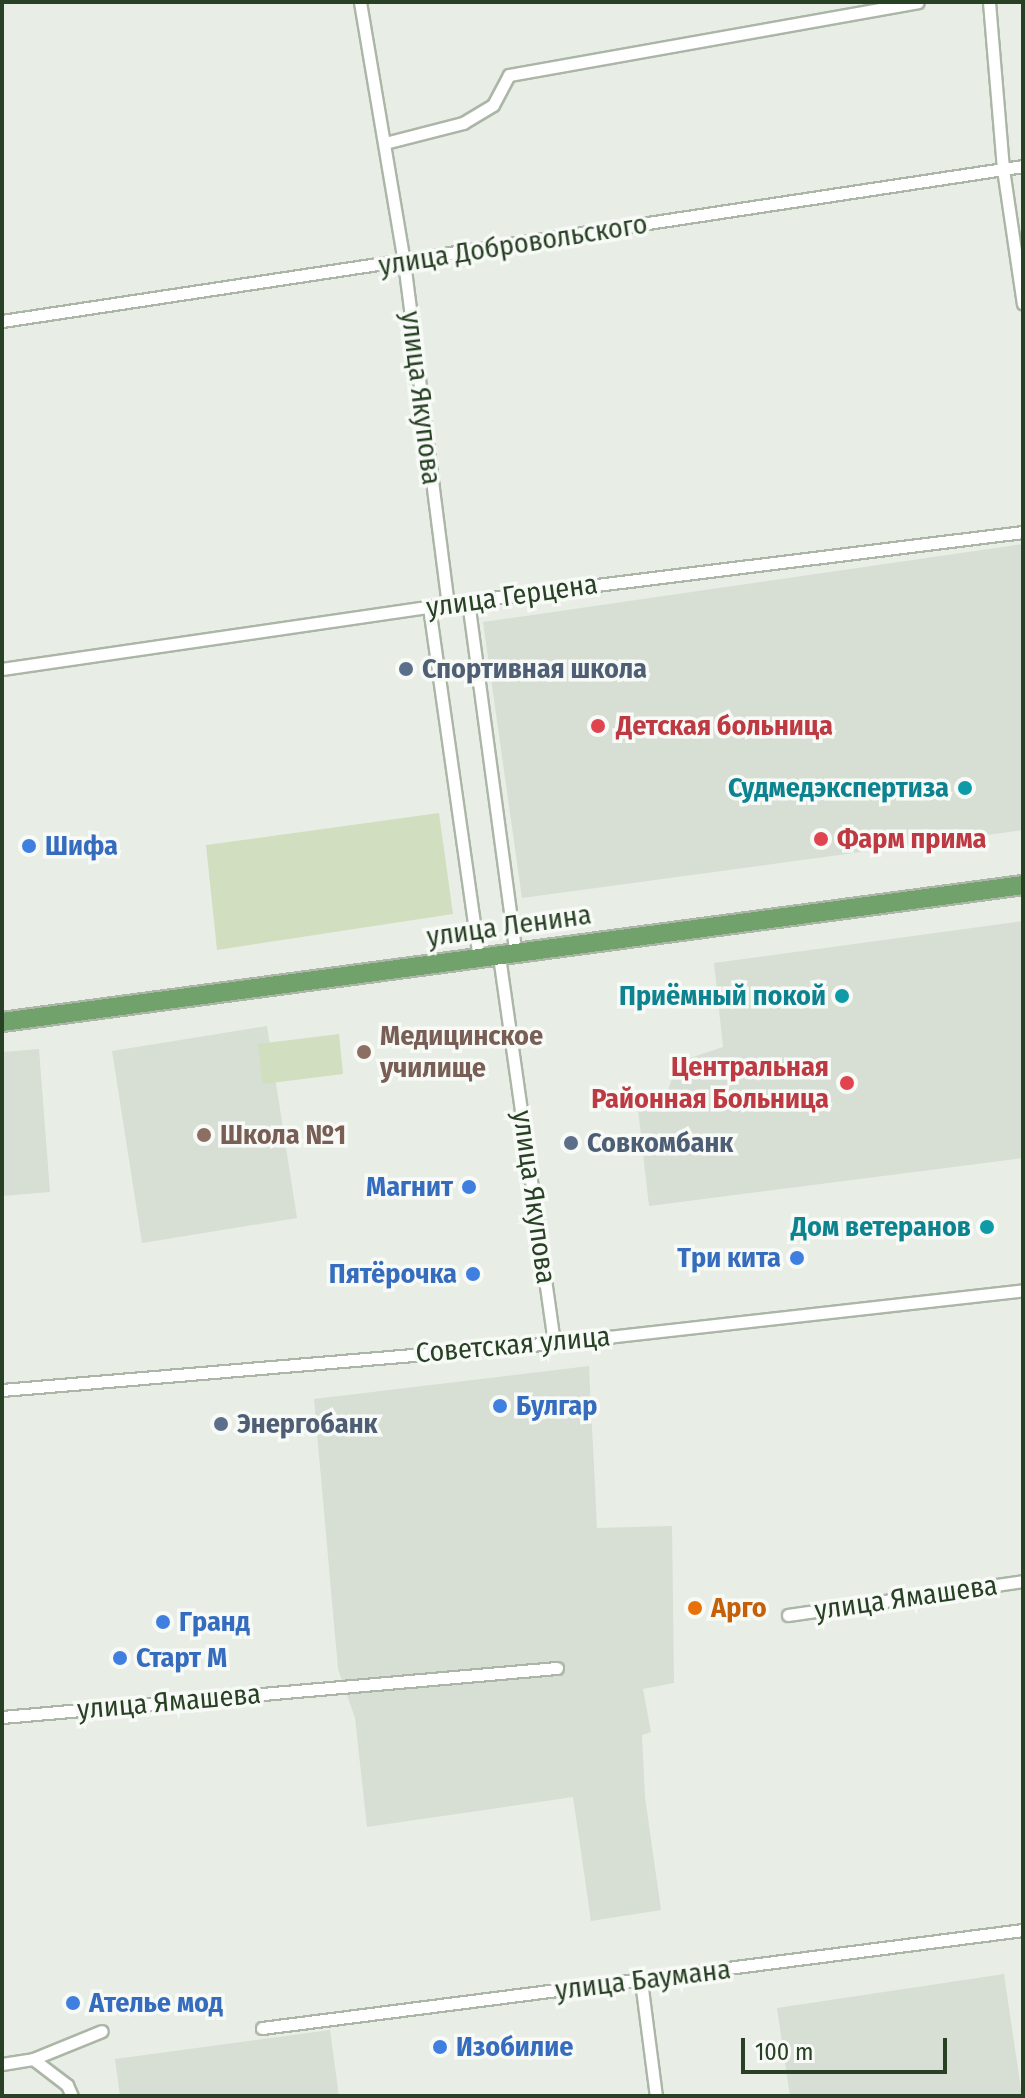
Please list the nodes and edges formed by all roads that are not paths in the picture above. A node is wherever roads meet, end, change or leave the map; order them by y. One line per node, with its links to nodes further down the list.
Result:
1 (360, 2): 4 (street, улица Якупова)
2 (918, 2): 4 (street)
3 (989, 2): 6 (street)
4 (385, 143): 7 (street, улица Якупова)
5 (1023, 166): 6 (street, улица Добровольского)
6 (1003, 169): 7 (street, улица Добровольского); 8 (street)
7 (404, 262): 9 (street, улица Добровольского); 12 (street, улица Якупова)
8 (1023, 304)
9 (2, 321)
10 (1023, 532): 11 (street, улица Герцена)
11 (468, 601): 12 (street, улица Герцена); 16 (street, улица Якупова)
12 (448, 604): 13 (street, улица Герцена)
13 (429, 607): 14 (street, улица Герцена); 17 (street)
14 (2, 669)
15 (1023, 885): 16 (main road, улица Ленина)
16 (508, 955): 17 (main road, улица Ленина); 20 (street, улица Якупова)
17 (479, 959): 18 (main road, улица Ленина)
18 (2, 1022)
19 (1023, 1290): 20 (street, Советская улица)
20 (554, 1343): 21 (street, Советская улица)
21 (2, 1390)
22 (1023, 1581): 23 (street, улица Ямашева)
23 (788, 1615)
24 (557, 1668): 25 (street, улица Ямашева)
25 (2, 1717)
26 (1023, 1930): 27 (street, улица Баумана)
27 (641, 1981): 28 (street, улица Баумана); 33 (street)
28 (262, 2028)
29 (102, 2031): 30 (street)
30 (33, 2059): 31 (street); 32 (street)
31 (2, 2064)
32 (72, 2096)
33 (656, 2096)

